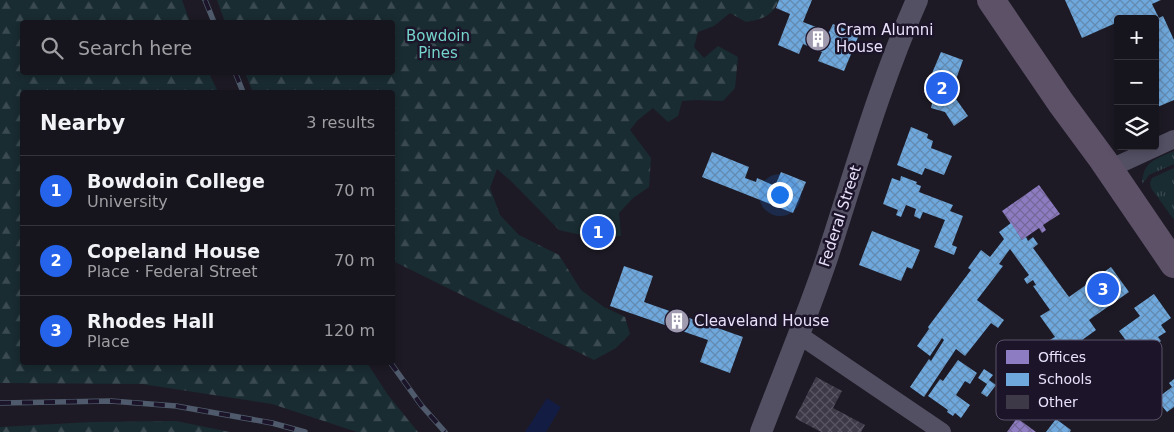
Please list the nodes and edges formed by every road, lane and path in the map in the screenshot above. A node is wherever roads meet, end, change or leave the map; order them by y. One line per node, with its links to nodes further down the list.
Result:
1 (917, 0): 6 (street, Federal Street)
2 (991, 0): 4 (main road)
3 (1174, 139): 4 (street)
4 (1109, 169): 5 (main road)
5 (1174, 264)
6 (799, 334): 7 (street, Federal Street); 8 (street)
7 (761, 432)
8 (942, 432)

